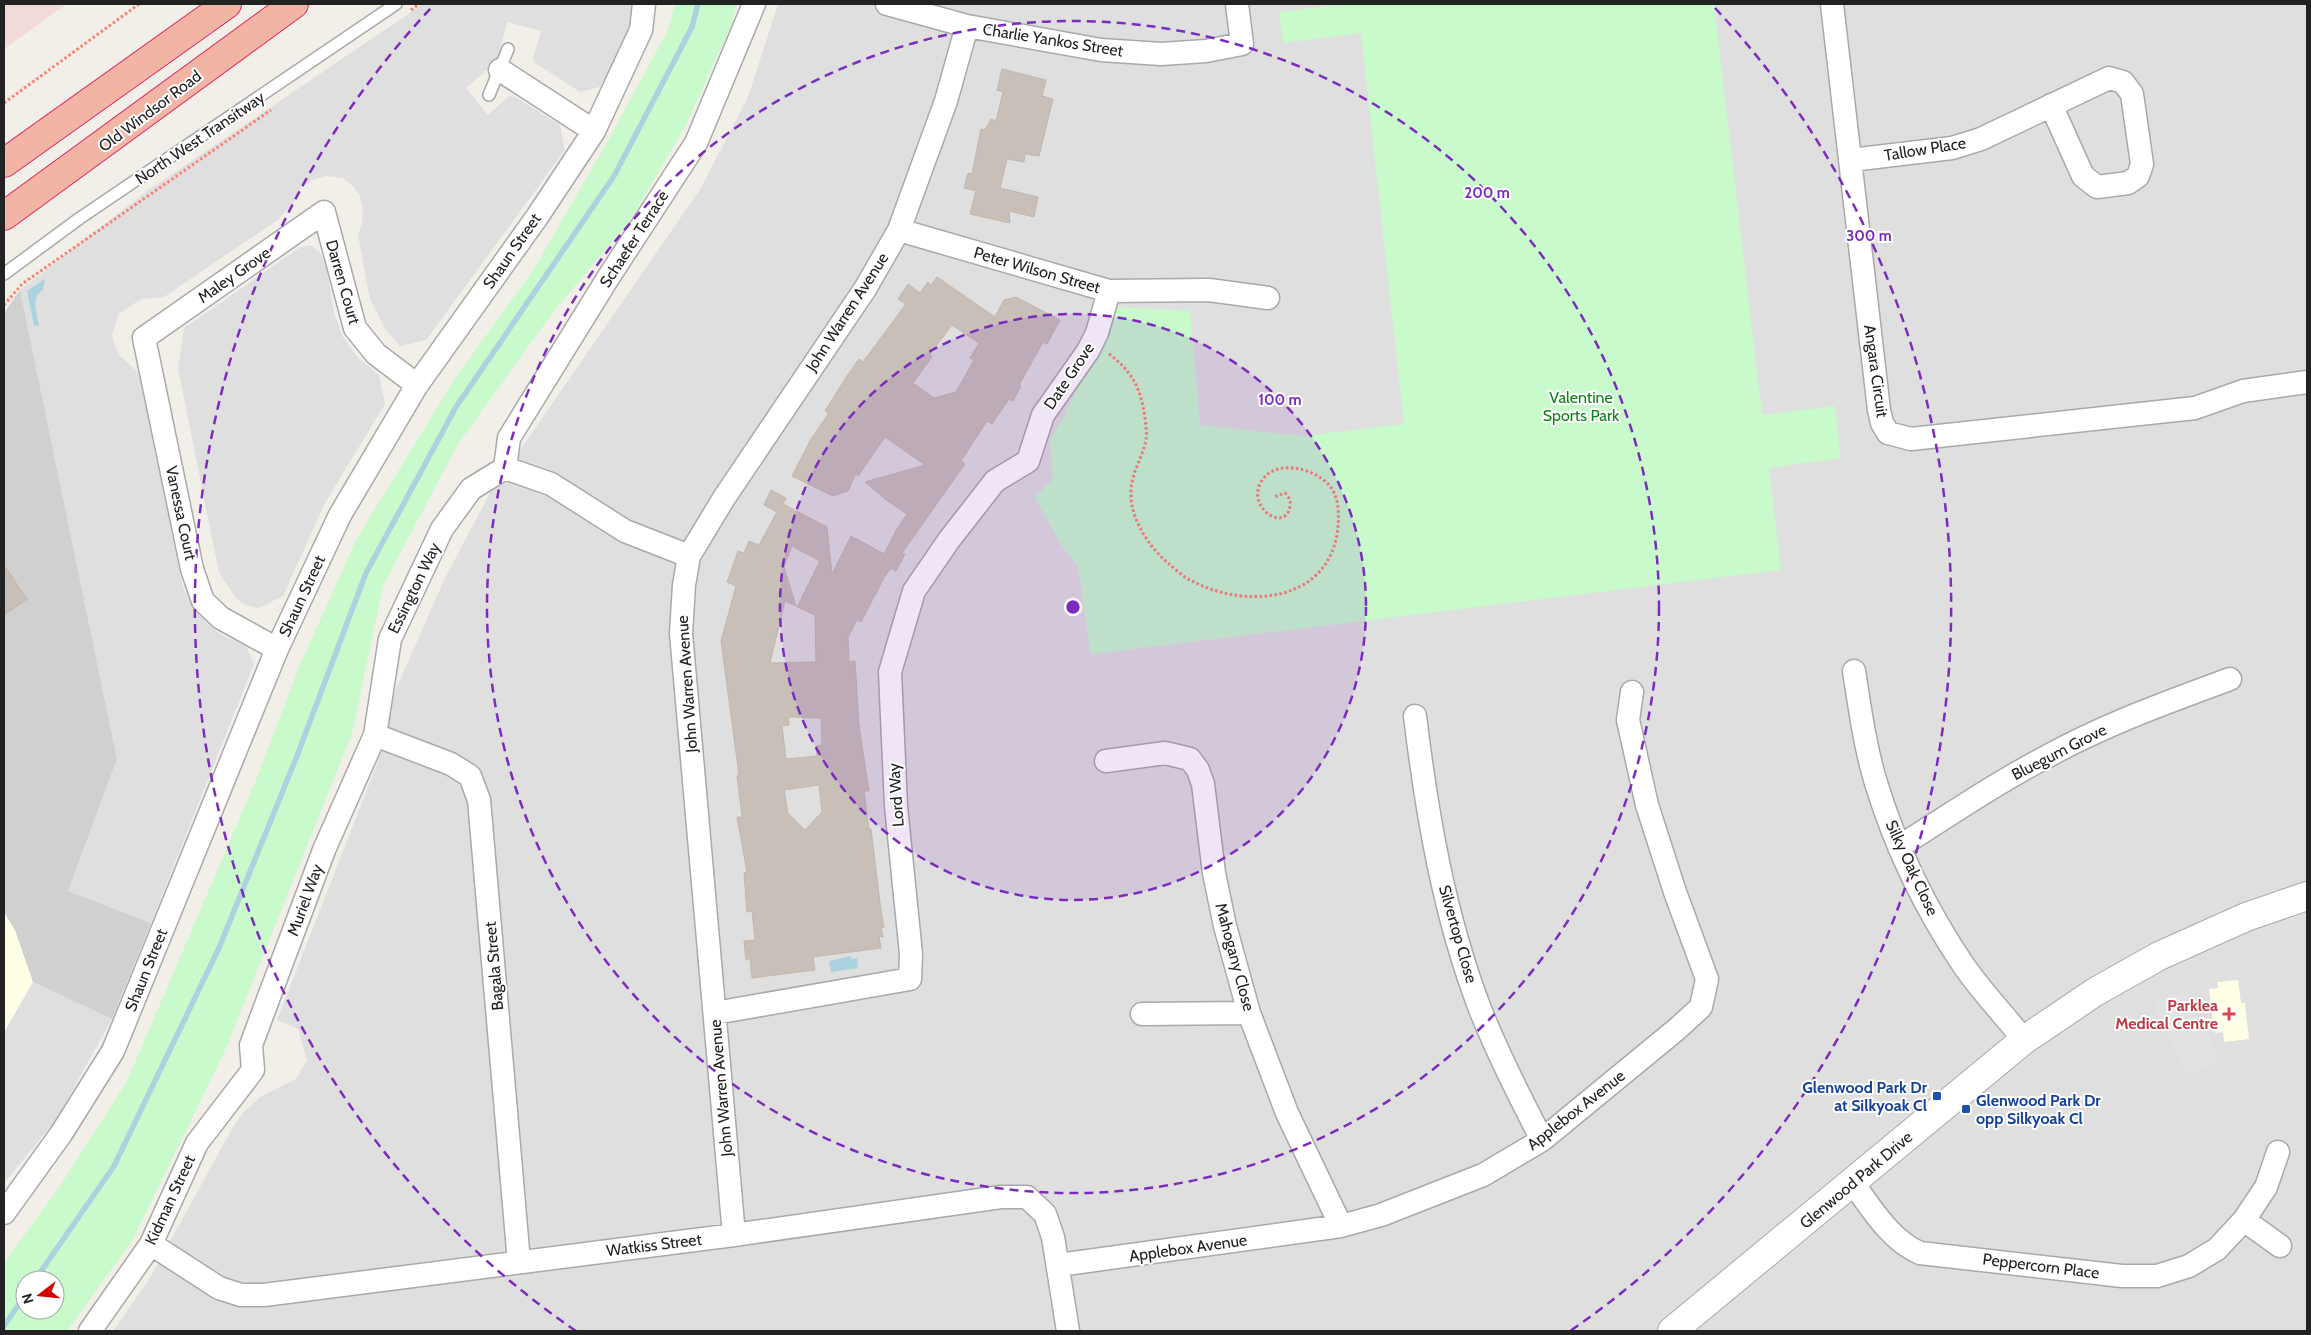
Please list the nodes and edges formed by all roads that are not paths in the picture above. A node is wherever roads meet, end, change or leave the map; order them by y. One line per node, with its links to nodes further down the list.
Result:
1 (227, 4): 16 (highway)
2 (294, 4): 18 (highway, Old Windsor Road)
3 (396, 4): 20 (lane, North West Transitway)
4 (644, 4): 14 (street, Shaun Street)
5 (754, 4): 27 (street, Schaefer Terrace)
6 (887, 4): 9 (street, Charlie Yankos Street)
7 (1237, 4): 9 (street, Charlie Yankos Street)
8 (1832, 4): 15 (street, Angara Circuit)
9 (967, 26): 19 (street, John Warren Avenue)
10 (508, 49): 11 (lane)
11 (500, 70): 12 (lane); 14 (street)
12 (489, 95)
13 (2051, 105): 13 (street, Tallow Place); 15 (street, Tallow Place)
14 (594, 131): 25 (street, Shaun Street)
15 (1851, 160): 24 (street, Angara Circuit)
16 (4, 163)
17 (324, 212): 23 (street, Maley Grove); 25 (street, Darren Court)
18 (4, 216)
19 (899, 230): 21 (street, Peter Wilson Street); 28 (street, John Warren Avenue)
20 (4, 274)
21 (1109, 291): 22 (street, Peter Wilson Street); 26 (street, Date Grove)
22 (1268, 298)
23 (144, 338): 29 (street, Vanessa Court)
24 (2307, 382)
25 (417, 385): 29 (street, Shaun Street)
26 (1028, 461): 38 (street, Lord Way)
27 (505, 468): 28 (street); 34 (street, Essington Way)
28 (689, 556): 38 (street, John Warren Avenue)
29 (277, 649): 46 (street, Shaun Street)
30 (1854, 671): 36 (street, Silky Oak Close)
31 (2230, 679): 36 (street, Bluegum Grove)
32 (1632, 692): 43 (street, Applebox Avenue)
33 (1415, 716): 43 (street, Silvertop Close)
34 (375, 735): 42 (street, Muriel Way); 52 (street, Bagala Street)
35 (1106, 761): 39 (street, Mahogany Close)
36 (1899, 847): 41 (street, Silky Oak Close)
37 (2307, 896): 41 (street, Glenwood Park Drive)
38 (715, 1013): 49 (street, John Warren Avenue)
39 (1249, 1013): 40 (street); 48 (street, Mahogany Close)
40 (1142, 1014)
41 (2024, 1040): 45 (street, Glenwood Park Drive)
42 (253, 1070): 50 (street, Kidman Street)
43 (1542, 1140): 48 (street, Applebox Avenue)
44 (2278, 1152): 47 (street, Peppercorn Place)
45 (1853, 1182): 47 (street, Peppercorn Place); 56 (street, Glenwood Park Drive)
46 (4, 1213)
47 (2244, 1220): 51 (street)
48 (1341, 1226): 53 (street, Applebox Avenue)
49 (734, 1235): 52 (street, Watkiss Street); 53 (street, Watkiss Street)
50 (151, 1244): 52 (street, Watkiss Street); 54 (street, Kidman Street)
51 (2280, 1246)
52 (519, 1262)
53 (1059, 1266): 55 (street, Watkiss Street)
54 (90, 1331)
55 (1068, 1331)
56 (1672, 1331)

